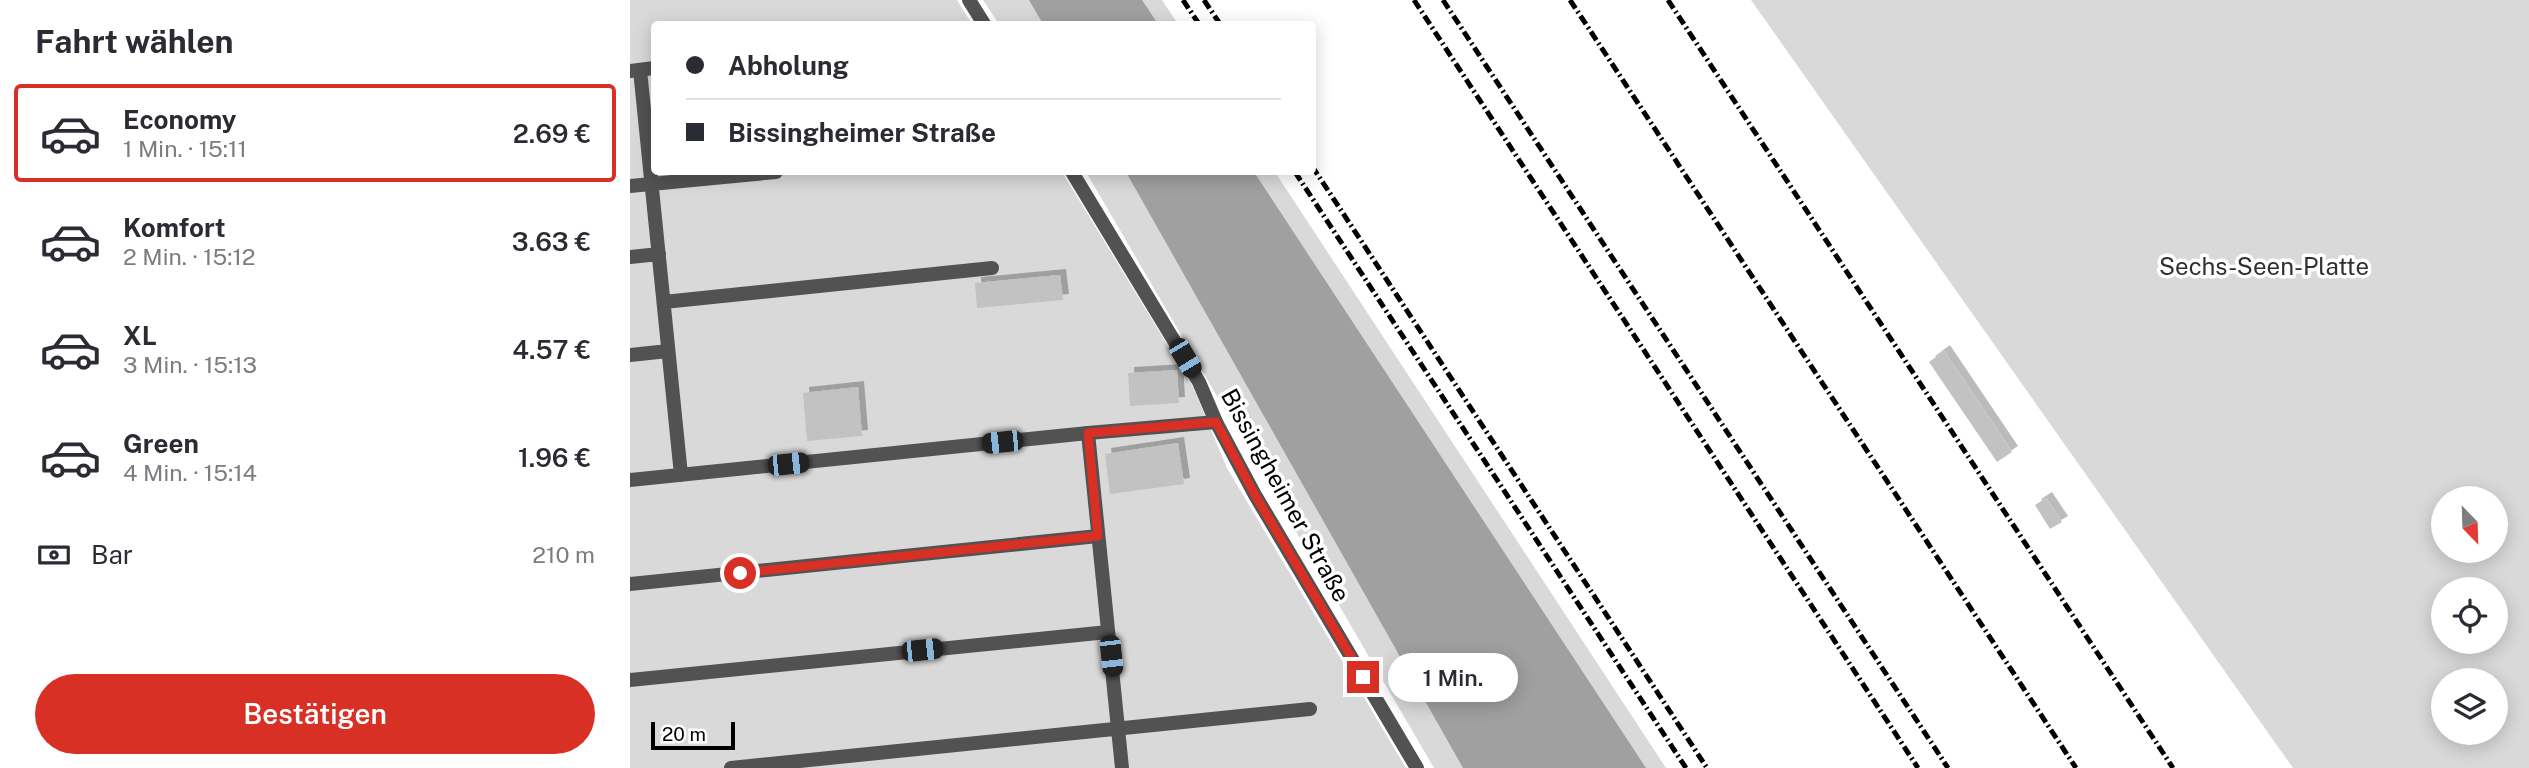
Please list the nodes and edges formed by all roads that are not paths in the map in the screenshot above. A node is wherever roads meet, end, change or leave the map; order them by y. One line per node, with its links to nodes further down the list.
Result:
1 (969, 0): 2 (street)
2 (982, 21)
3 (641, 70): 6 (street)
4 (745, 175): 6 (street)
5 (1074, 175): 14 (street, Bissingheimer Straße)
6 (651, 184): 7 (street); 8 (street)
7 (630, 186)
8 (659, 254): 9 (street); 11 (street)
9 (630, 257)
10 (992, 268): 11 (street)
11 (664, 302): 12 (street)
12 (668, 351): 13 (street); 16 (street)
13 (630, 355)
14 (1216, 422): 15 (street); 26 (street, Bissingheimer Straße)
15 (1088, 433): 16 (street); 18 (street)
16 (681, 475): 17 (street)
17 (630, 480)
18 (1098, 536): 19 (street); 20 (street)
19 (630, 584)
20 (1108, 632): 21 (street); 23 (street)
21 (630, 680)
22 (1310, 709): 23 (street)
23 (1118, 729): 24 (street); 25 (street)
24 (731, 768)
25 (1122, 768)
26 (1417, 768)

